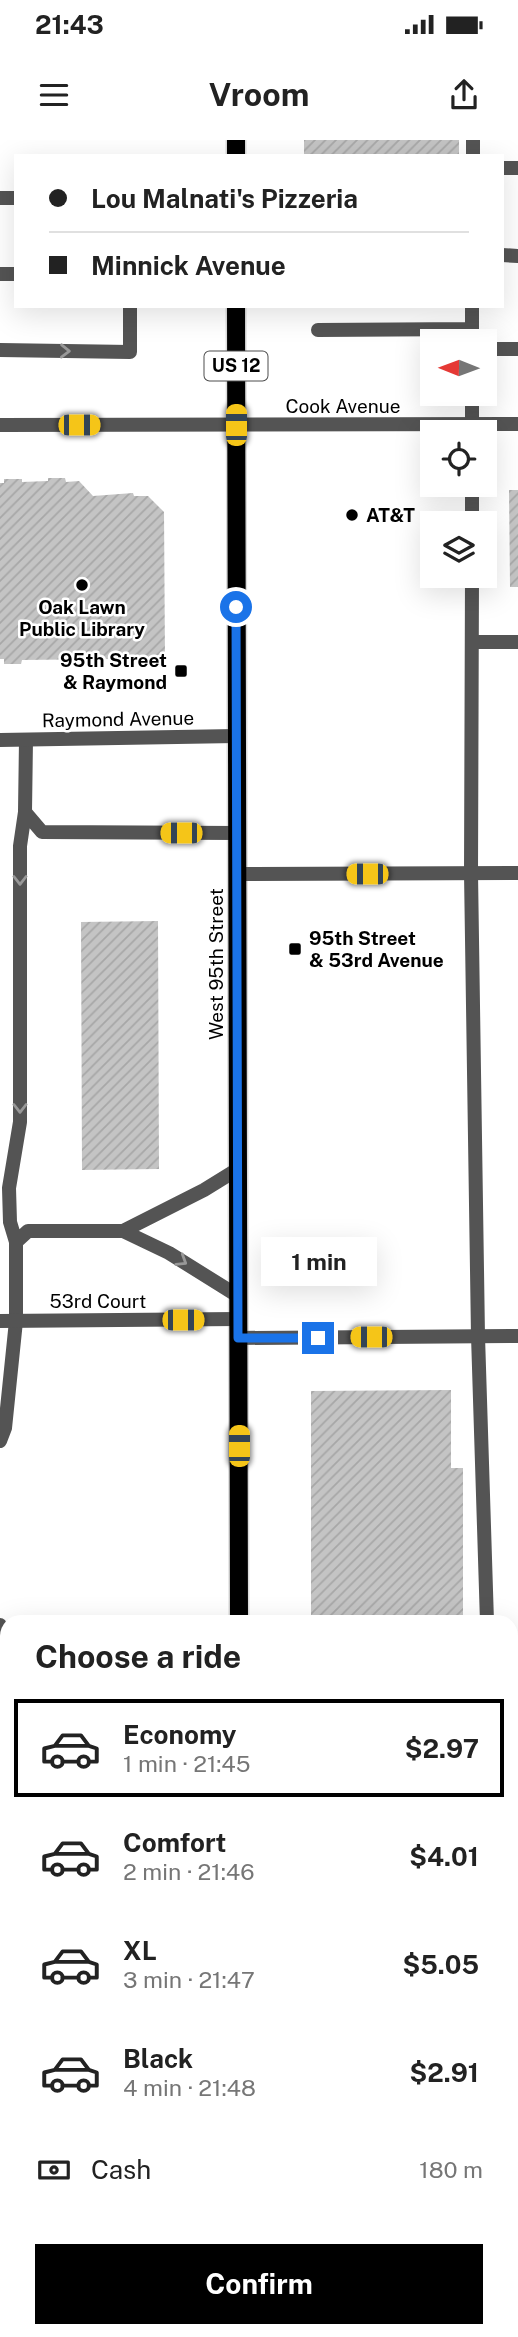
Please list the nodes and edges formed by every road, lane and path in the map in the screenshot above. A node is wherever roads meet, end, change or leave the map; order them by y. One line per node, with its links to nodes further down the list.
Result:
1 (130, 308): 9 (street, one-way to 1)
2 (236, 308): 12 (main road, West 95th Street / US 12)
3 (472, 308): 4 (street)
4 (472, 329)
5 (318, 330): 6 (street)
6 (420, 333)
7 (497, 349): 8 (street)
8 (518, 349)
9 (0, 350)
10 (518, 424): 13 (street, Cook Avenue)
11 (0, 425): 12 (street, Cook Avenue)
12 (236, 425): 14 (street, Cook Avenue); 18 (main road, West 95th Street / US 12)
13 (497, 426)
14 (420, 427)
15 (472, 588): 16 (street)
16 (472, 642): 17 (street); 23 (street)
17 (518, 642)
18 (236, 736): 20 (street, Raymond Avenue); 22 (main road, West 95th Street / US 12)
19 (0, 740): 20 (street, Raymond Avenue)
20 (26, 740): 21 (street)
21 (25, 813): 22 (street); 28 (street, one-way to 28)
22 (236, 833): 25 (main road, West 95th Street / US 12)
23 (471, 873): 24 (street); 25 (street); 33 (street)
24 (518, 873)
25 (236, 874): 26 (main road, West 95th Street / US 12)
26 (237, 1169): 27 (street); 29 (main road, West 95th Street / US 12)
27 (123, 1231): 28 (street); 29 (street, one-way to 29)
28 (16, 1242): 32 (street)
29 (238, 1296): 30 (main road, West 95th Street / US 12)
30 (238, 1319): 32 (street, 53rd Court); 35 (main road, West 95th Street / US 12)
31 (0, 1321): 32 (street, 53rd Court)
32 (16, 1321): 36 (street)
33 (478, 1336): 34 (street); 35 (street); 38 (street)
34 (518, 1336)
35 (238, 1338): 37 (main road, West 95th Street / US 12)
36 (0, 1441)
37 (239, 1615)
38 (487, 1615)

